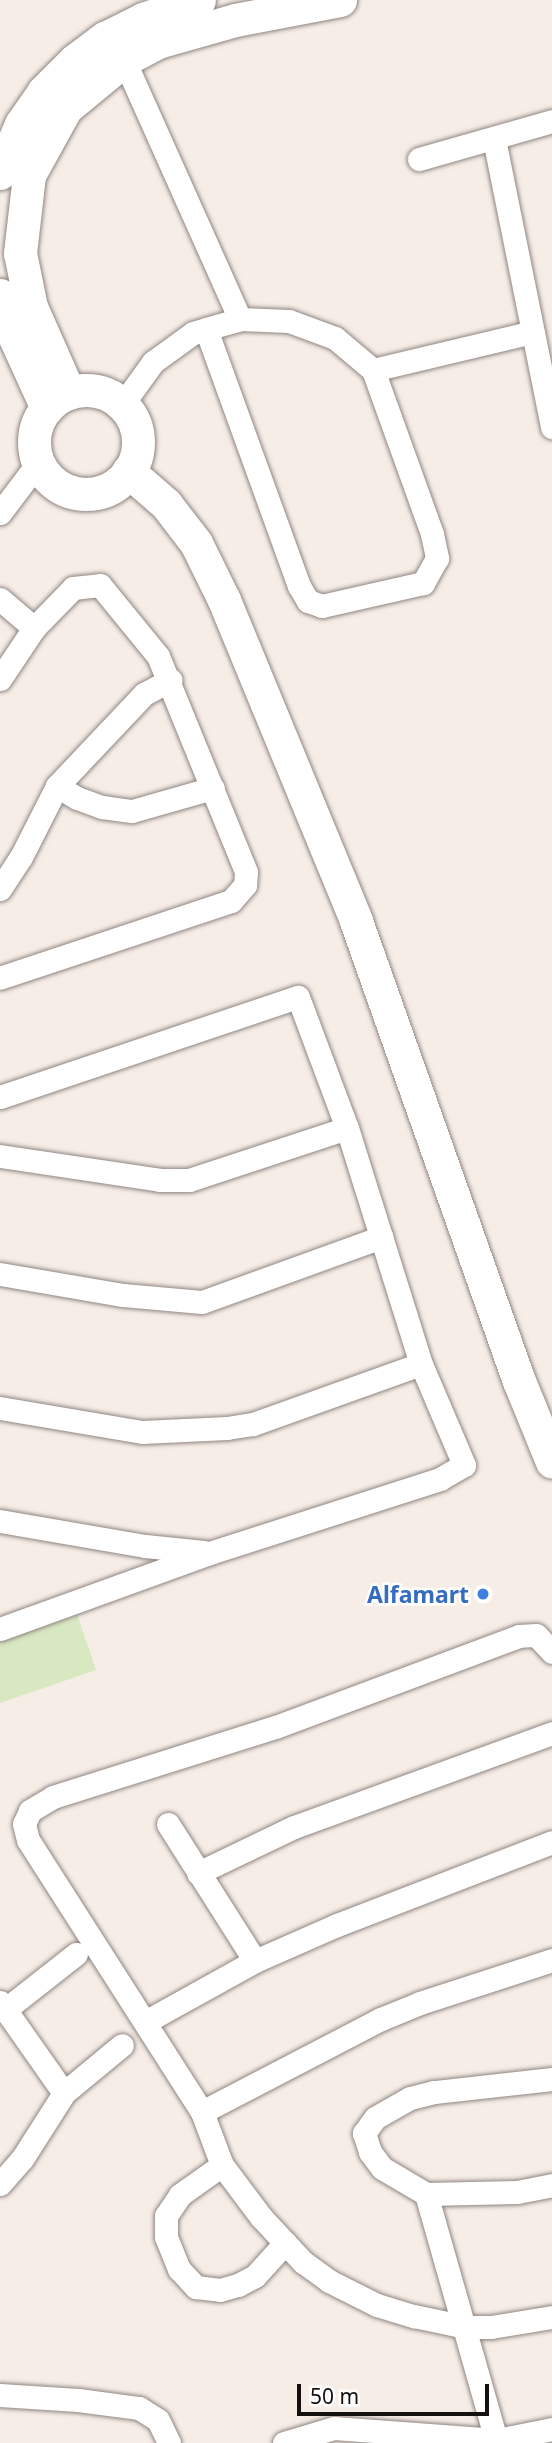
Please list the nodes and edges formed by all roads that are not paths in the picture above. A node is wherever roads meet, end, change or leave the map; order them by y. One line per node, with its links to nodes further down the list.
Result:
1 (199, 0): 7 (street)
2 (340, 0): 3 (street)
3 (124, 60): 9 (street); 13 (street)
4 (552, 121): 5 (street)
5 (494, 139): 6 (street); 11 (street)
6 (419, 159)
7 (0, 173)
8 (0, 295): 13 (street)
9 (240, 319): 10 (street); 12 (street)
10 (206, 329): 12 (street); 14 (street)
11 (533, 332): 12 (street); 15 (street)
12 (373, 370)
13 (58, 400): 14 (street); 16 (street)
14 (122, 405): 17 (street)
15 (552, 427)
16 (38, 463): 17 (street); 18 (street)
17 (128, 471): 34 (street)
18 (0, 513)
19 (0, 599): 20 (street)
20 (34, 628): 21 (street); 22 (street)
21 (0, 679)
22 (170, 680): 23 (street); 24 (street)
23 (57, 786): 24 (street); 25 (street)
24 (213, 788): 26 (street)
25 (0, 889)
26 (0, 978)
27 (0, 1097): 28 (street)
28 (347, 1128): 29 (street); 30 (street)
29 (0, 1156)
30 (383, 1237): 31 (street); 32 (street)
31 (0, 1274)
32 (421, 1364): 33 (street); 36 (street)
33 (0, 1408)
34 (552, 1462)
35 (0, 1521): 36 (street)
36 (210, 1553): 37 (street)
37 (0, 1629)
38 (552, 1652): 47 (street)
39 (552, 1733): 42 (street)
40 (168, 1824): 42 (street)
41 (552, 1842): 44 (street)
42 (198, 1873): 44 (street)
43 (76, 1954): 46 (street)
44 (255, 1961): 47 (street)
45 (550, 1966): 51 (street)
46 (3, 2006): 50 (street)
47 (145, 2022): 51 (street)
48 (122, 2045): 50 (street)
49 (552, 2079): 55 (street)
50 (64, 2093): 53 (street)
51 (202, 2112): 52 (street)
52 (222, 2165): 56 (street); 56 (street)
53 (0, 2184)
54 (552, 2185): 55 (street)
55 (426, 2194): 58 (street)
56 (285, 2243): 58 (street)
57 (552, 2317): 58 (street)
58 (466, 2327): 62 (street)
59 (0, 2395): 63 (street)
60 (552, 2429): 62 (street)
61 (381, 2437): 62 (street); 64 (street)
62 (497, 2442)
63 (169, 2443)
64 (284, 2443)

